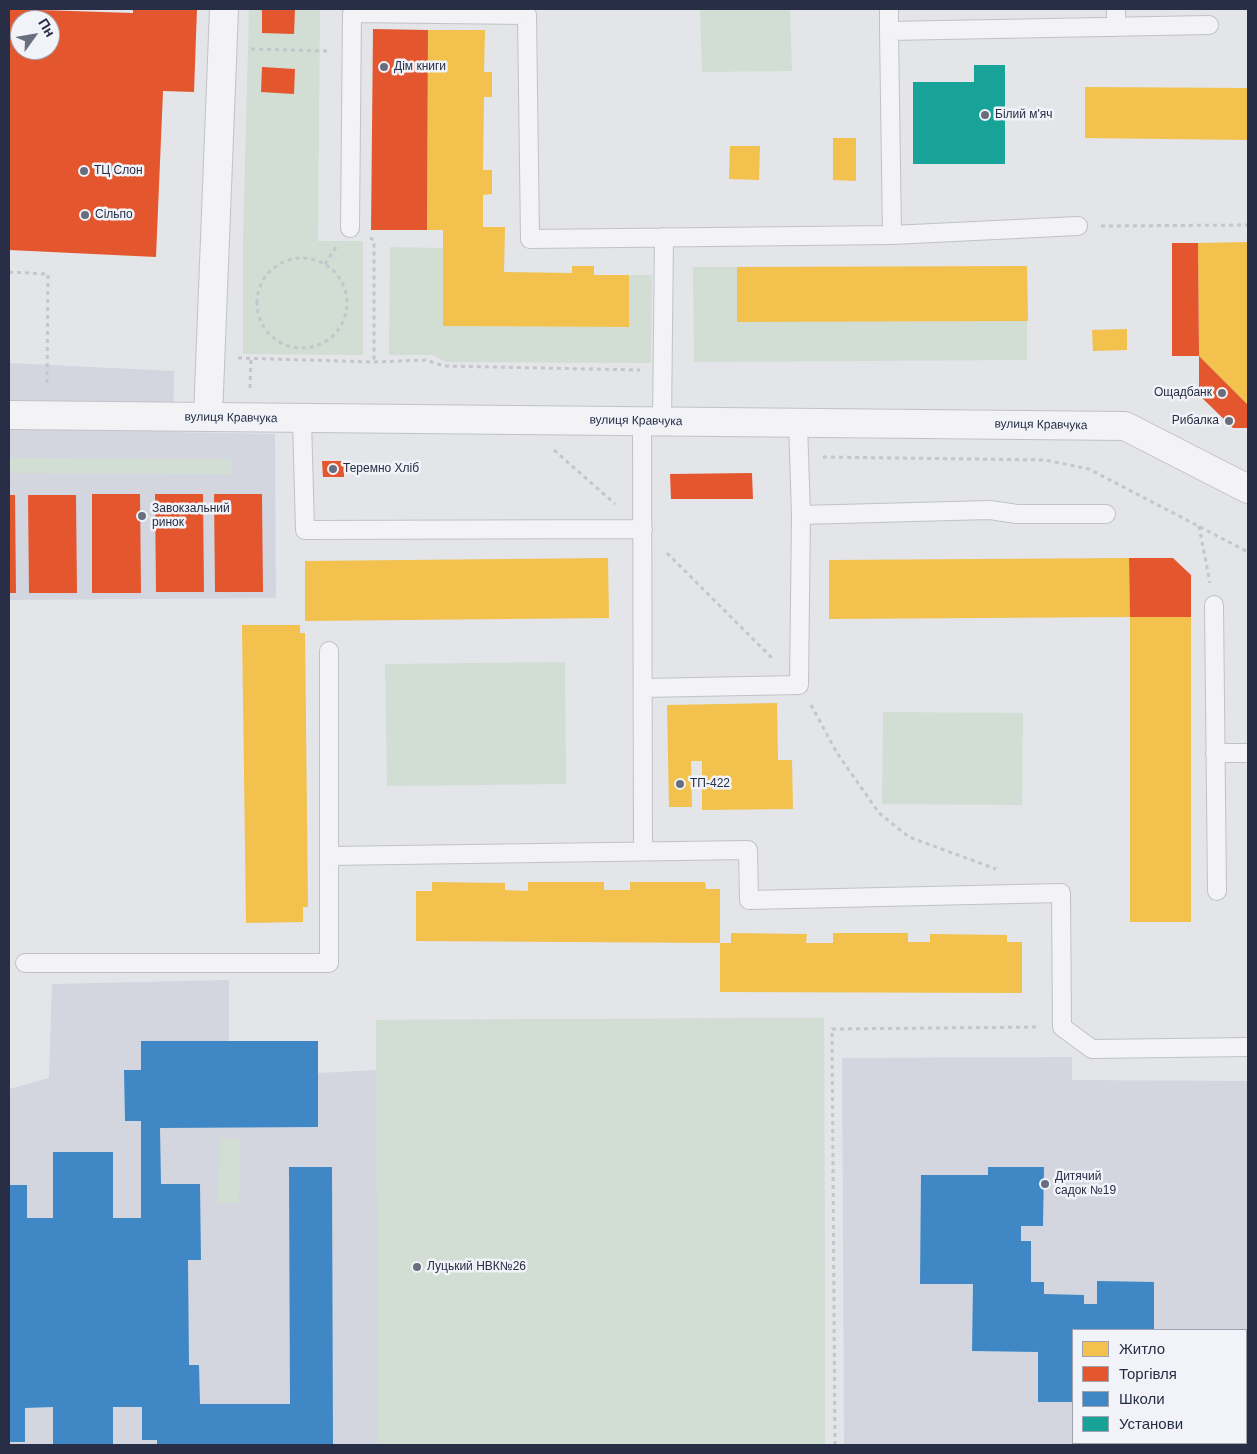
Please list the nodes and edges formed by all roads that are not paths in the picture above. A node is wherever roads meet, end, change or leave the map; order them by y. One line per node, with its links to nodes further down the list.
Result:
1 (224, 9): 13 (street)
2 (889, 9): 7 (lane)
3 (1116, 9): 6 (lane)
4 (380, 11): 9 (lane); 11 (lane)
5 (1209, 25): 6 (lane)
6 (1116, 27): 7 (lane)
7 (889, 31): 10 (lane)
8 (1078, 226): 10 (lane)
9 (350, 228)
10 (892, 235): 11 (lane)
11 (664, 238): 15 (lane)
12 (9, 415): 13 (street, вулиця Кравчука)
13 (208, 417): 14 (street, вулиця Кравчука)
14 (302, 419): 15 (street, вулиця Кравчука); 20 (lane)
15 (652, 422): 16 (street, вулиця Кравчука); 20 (lane)
16 (798, 423): 17 (street, вулиця Кравчука); 19 (lane)
17 (1248, 489)
18 (1106, 514): 19 (lane)
19 (801, 515): 23 (lane)
20 (643, 528): 23 (lane)
21 (1214, 605): 24 (lane)
22 (329, 651): 27 (lane)
23 (643, 688): 26 (lane)
24 (1215, 753): 25 (lane); 28 (lane)
25 (1248, 753)
26 (643, 851): 27 (lane); 30 (lane)
27 (329, 856): 29 (lane)
28 (1217, 891)
29 (25, 963)
30 (1248, 1047)

